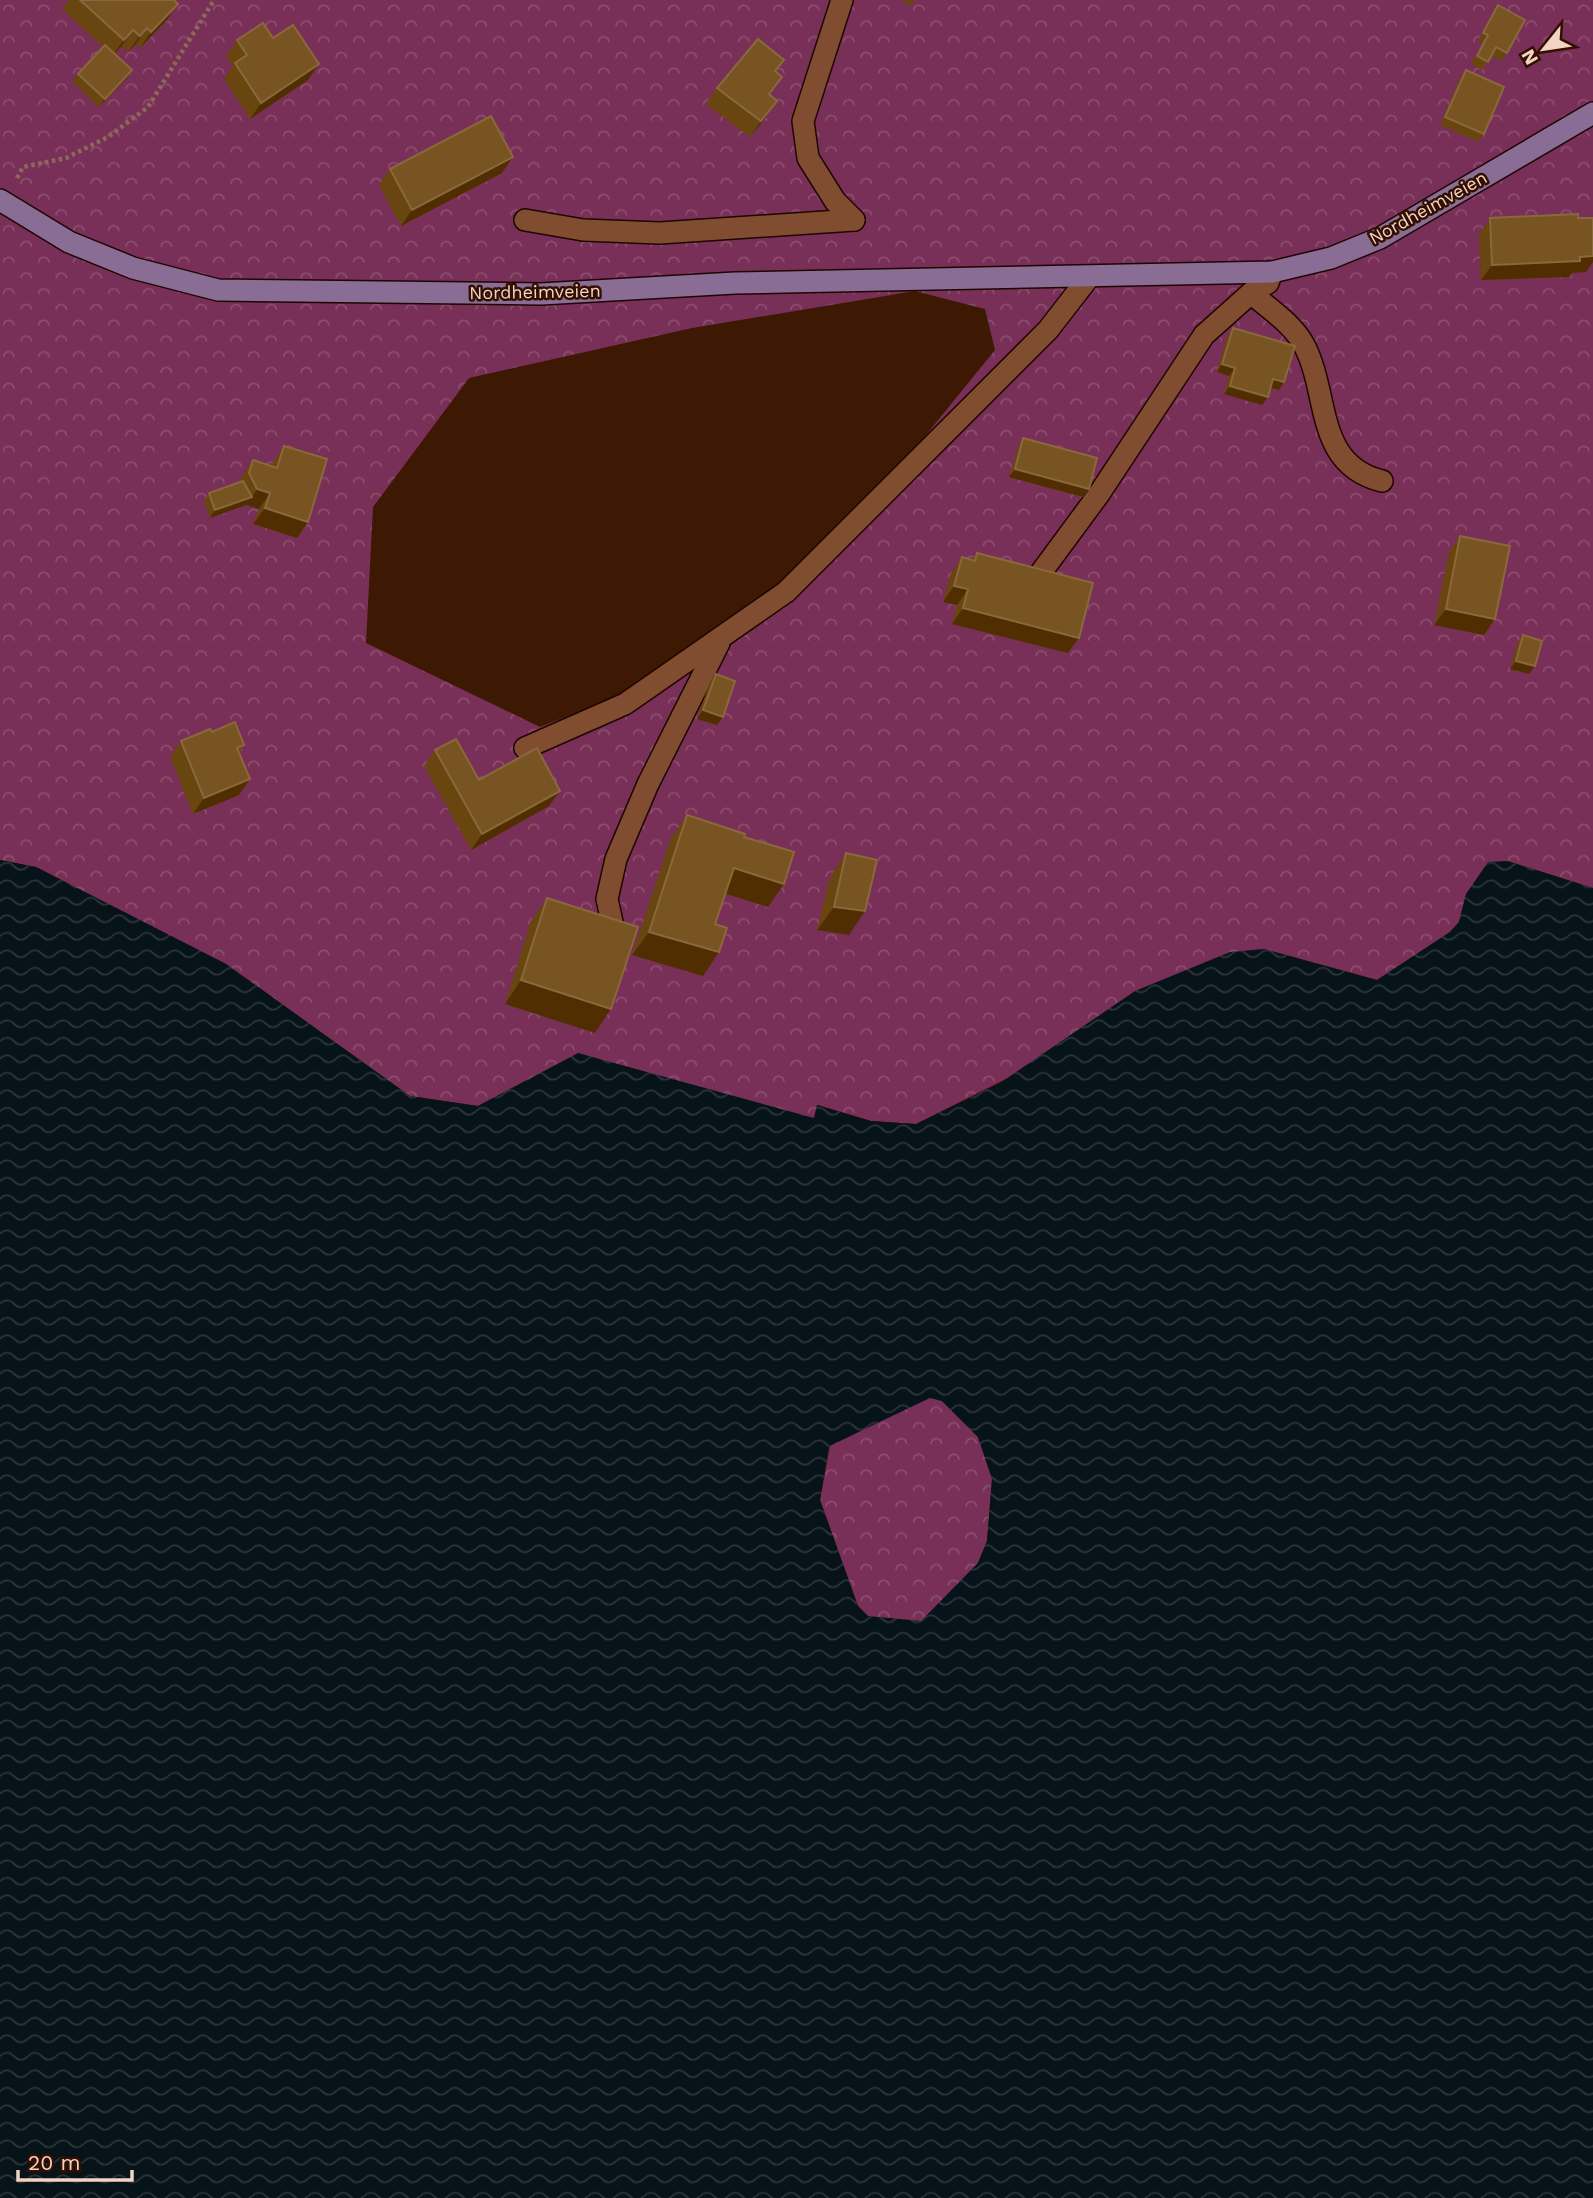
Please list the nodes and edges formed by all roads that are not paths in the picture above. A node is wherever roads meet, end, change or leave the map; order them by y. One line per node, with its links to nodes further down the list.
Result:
1 (842, 0): 4 (street)
2 (1592, 116): 5 (main road, Nordheimveien)
3 (2, 201): 6 (main road, Nordheimveien)
4 (524, 220)
5 (1272, 272): 6 (main road, Nordheimveien); 7 (street)
6 (1089, 277): 10 (street)
7 (1251, 293): 8 (street); 9 (street)
8 (1382, 481)
9 (1037, 578)
10 (720, 641): 11 (street); 12 (street)
11 (525, 748)
12 (614, 931)

